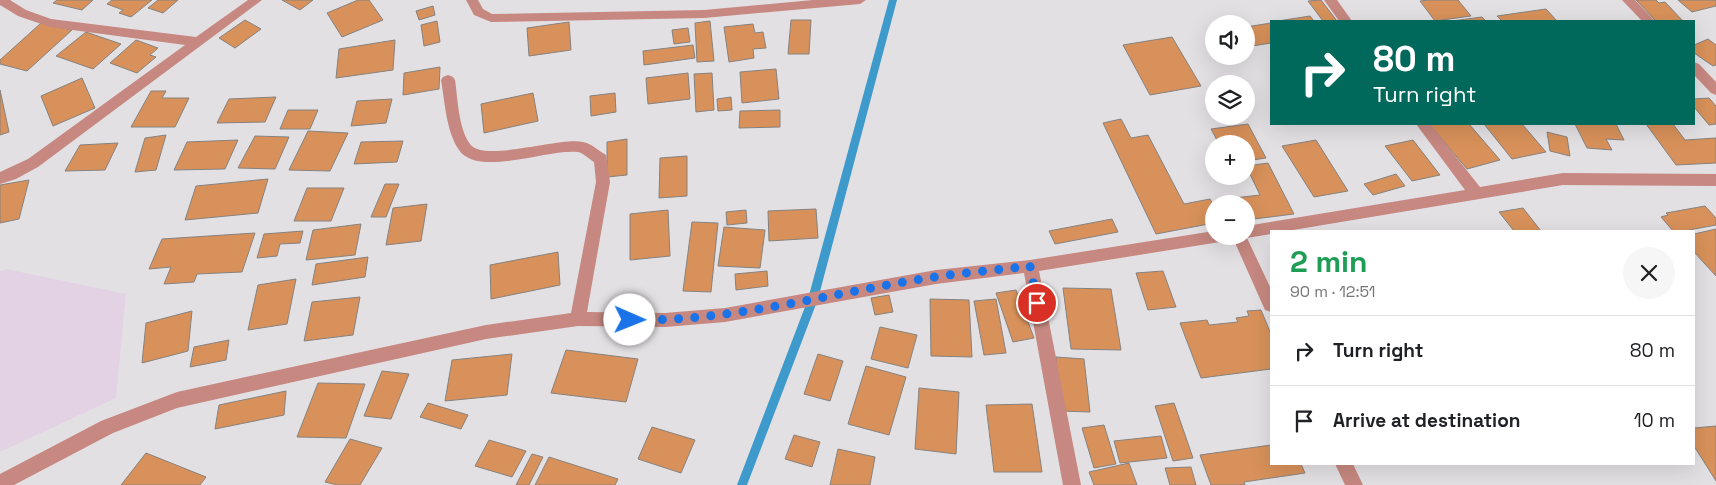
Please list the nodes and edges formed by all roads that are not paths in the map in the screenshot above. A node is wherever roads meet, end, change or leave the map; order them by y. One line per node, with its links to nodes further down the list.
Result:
1 (1, 0): 9 (street)
2 (256, 0): 9 (street)
3 (472, 0): 4 (street)
4 (860, 0)
5 (1330, 0): 7 (street)
6 (1628, 0): 8 (street)
7 (1345, 20)
8 (1648, 20)
9 (197, 42): 14 (street)
10 (1695, 68): 12 (street)
11 (448, 80): 22 (street)
12 (1716, 90)
13 (1425, 125): 16 (street)
14 (0, 178)
15 (1716, 180): 16 (street)
16 (1475, 192): 17 (street)
17 (1255, 230)
18 (1205, 238): 20 (street)
19 (1243, 245): 21 (street)
20 (1030, 266): 22 (street); 25 (street)
21 (1270, 303)
22 (578, 318): 24 (street)
23 (1344, 465): 26 (street)
24 (0, 484)
25 (1072, 485)
26 (1354, 485)

